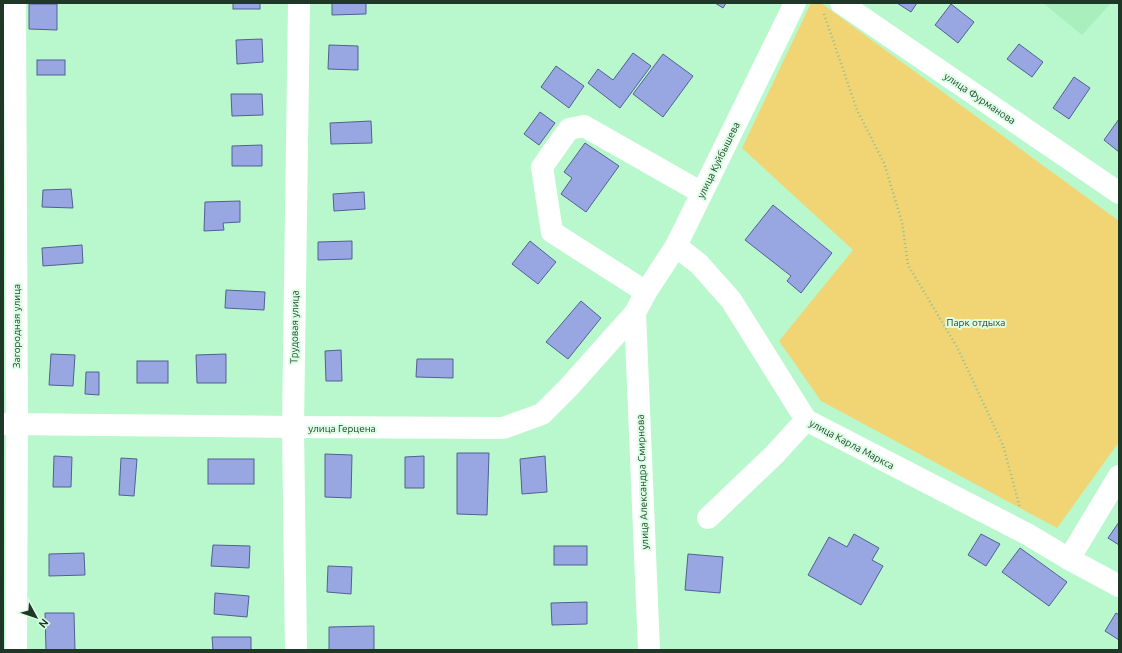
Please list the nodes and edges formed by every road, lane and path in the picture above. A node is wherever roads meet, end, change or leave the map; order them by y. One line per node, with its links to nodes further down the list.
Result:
1 (15, 3): 11 (street, Загородная улица)
2 (299, 3): 12 (street, Трудовая улица)
3 (795, 3): 5 (street, улица Куйбышева)
4 (832, 7): 6 (street, улица Фурманова); 15 (path)
5 (702, 193): 7 (street, улица Куйбышева); 8 (street)
6 (1119, 193)
7 (676, 246): 8 (street, улица Куйбышева); 10 (street, улица Карла Маркса)
8 (646, 292): 9 (street, улица Куйбышева)
9 (635, 313): 12 (street, улица Герцена); 20 (street, улица Александра Смирнова)
10 (806, 420): 14 (street); 15 (street, улица Карла Маркса)
11 (10, 424): 12 (street, улица Герцена); 18 (street, Загородная улица)
12 (293, 427): 19 (street, Трудовая улица)
13 (1119, 476): 16 (street)
14 (708, 518)
15 (1027, 534): 16 (street, улица Карла Маркса)
16 (1069, 559): 17 (street, улица Карла Маркса)
17 (1119, 586)
18 (16, 650)
19 (296, 650)
20 (649, 650)

